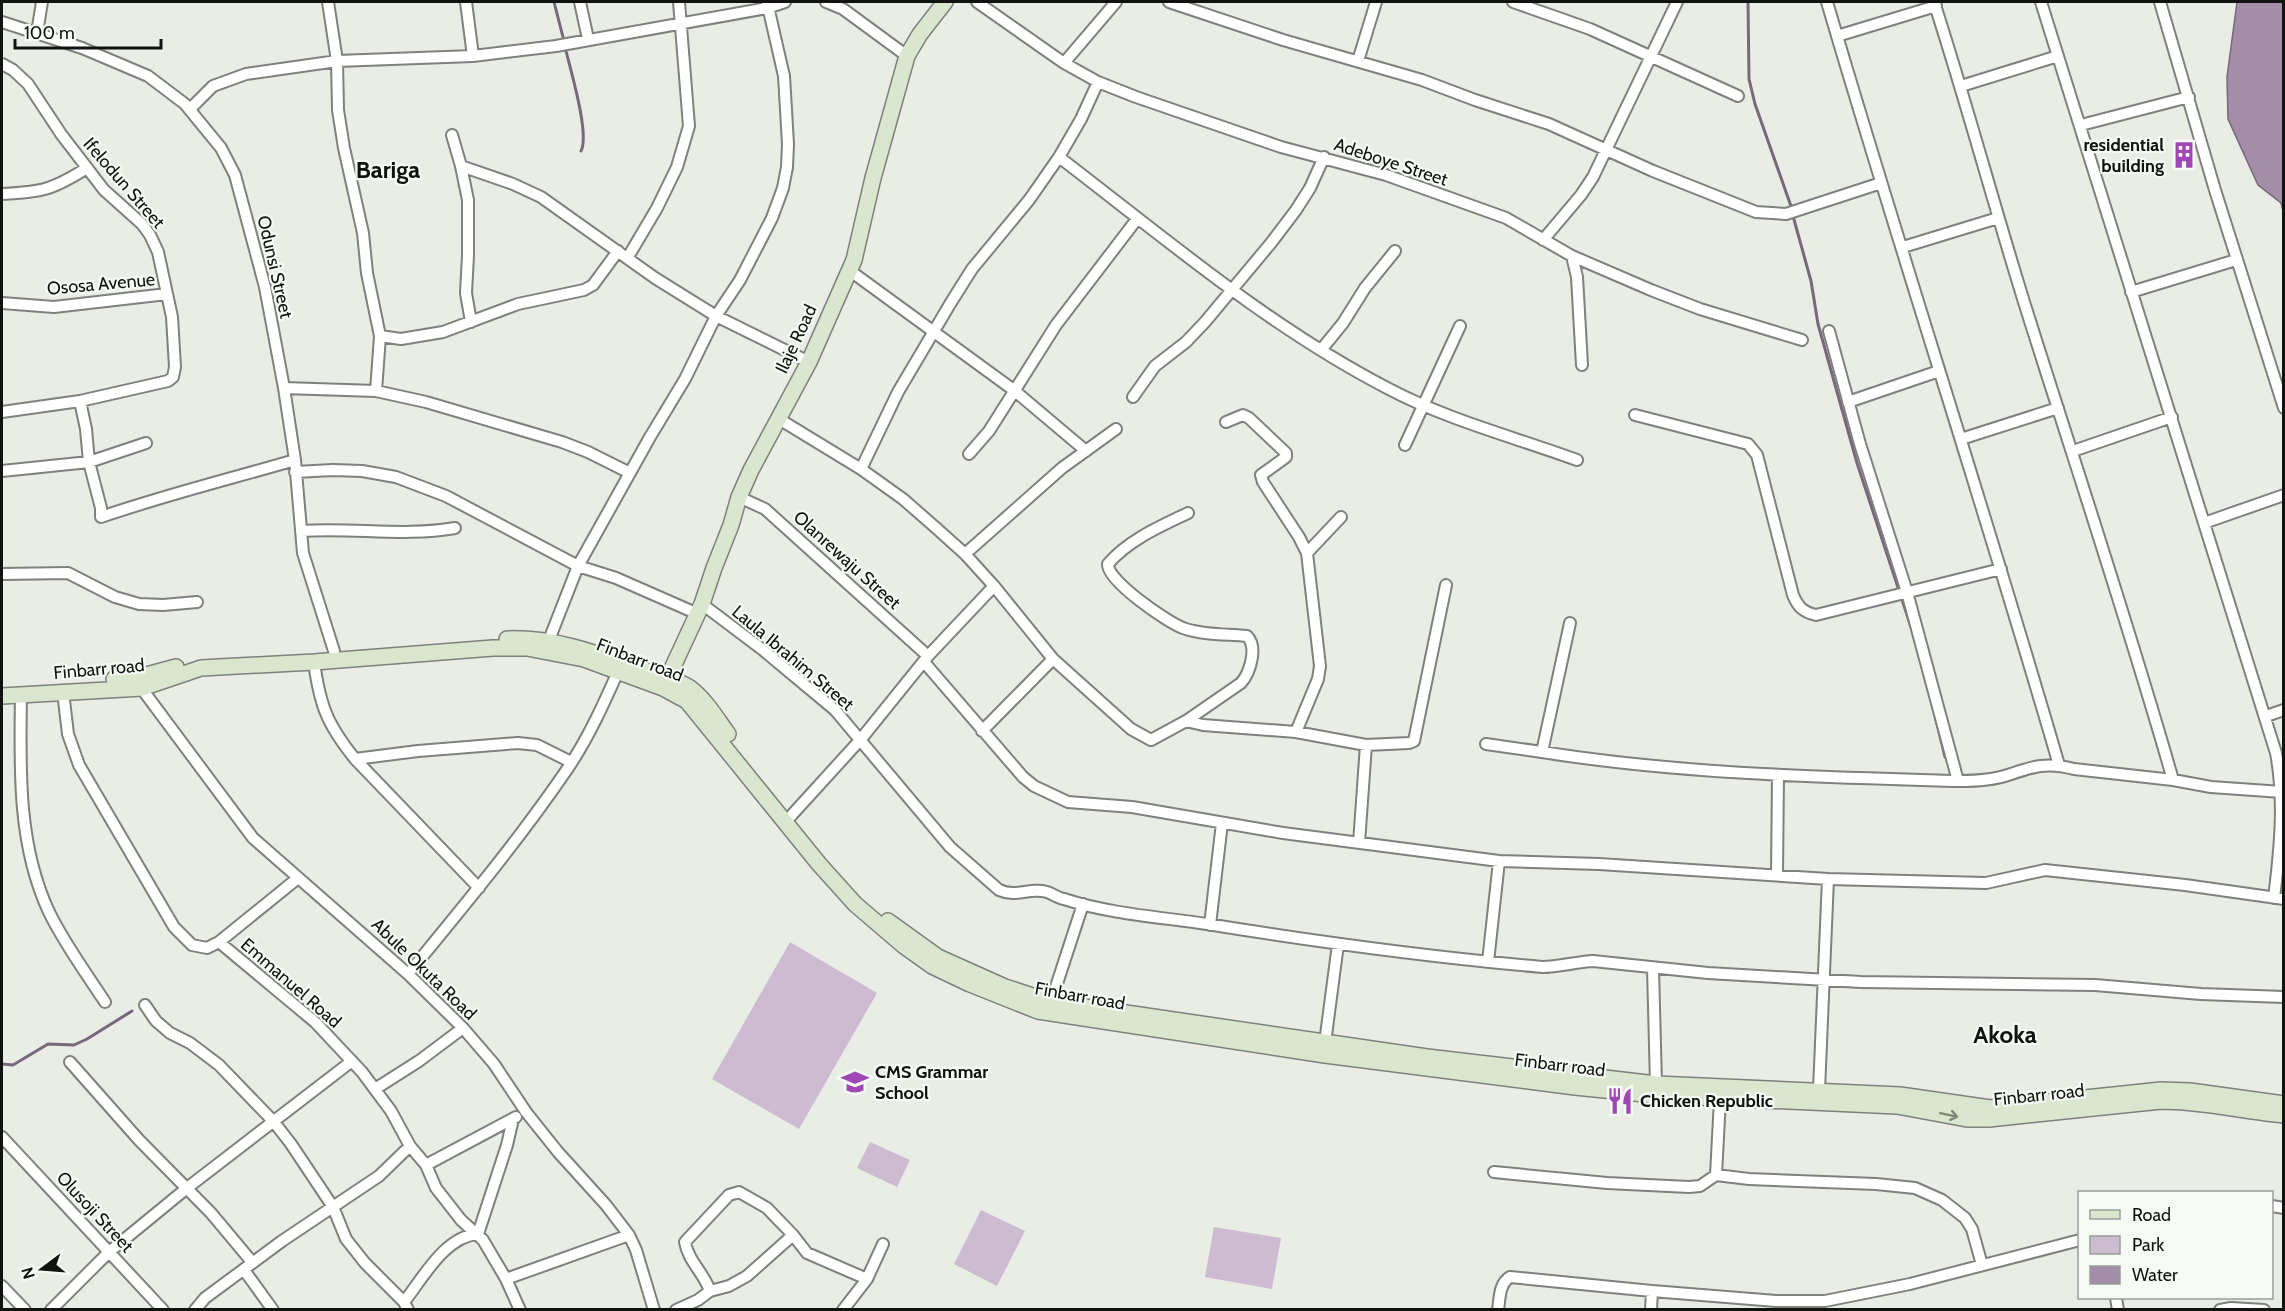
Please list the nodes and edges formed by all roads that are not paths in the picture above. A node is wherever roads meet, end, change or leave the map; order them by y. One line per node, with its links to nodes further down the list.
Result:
1 (42, 2): 22 (street)
2 (328, 2): 29 (street)
3 (466, 2): 25 (street)
4 (580, 2): 24 (street)
5 (679, 2): 21 (street)
6 (785, 2): 19 (street)
7 (826, 2): 26 (street)
8 (945, 2): 26 (main road, Ilaje Road)
9 (977, 2): 31 (street, Adeboye Street)
10 (1116, 2): 31 (street)
11 (1168, 2): 30 (street)
12 (1377, 2): 30 (street)
13 (1513, 2): 28 (street)
14 (1677, 2): 28 (street)
15 (1827, 2): 23 (street)
16 (2041, 2): 27 (street)
17 (2160, 2): 36 (street)
18 (1935, 4): 23 (street); 34 (street)
19 (767, 5): 21 (street); 60 (street)
20 (2, 22): 22 (street, Odunsi Street)
21 (682, 24): 24 (street); 52 (street)
22 (37, 33): 37 (street, Odunsi Street)
23 (1837, 36): 45 (street)
24 (584, 40): 25 (street)
25 (472, 56): 29 (street)
26 (906, 56): 55 (main road, Ilaje Road)
27 (2058, 56): 34 (street); 38 (street)
28 (1651, 58): 35 (street); 40 (street)
29 (337, 61): 37 (street); 65 (street)
30 (1358, 61): 40 (street)
31 (1064, 63): 33 (street, Adeboye Street)
32 (2, 64): 44 (street, Ifelodun Street)
33 (1098, 82): 41 (street); 42 (street, Adeboye Street)
34 (1961, 86): 47 (street)
35 (1738, 96)
36 (2189, 97): 38 (street); 54 (street)
37 (190, 109): 71 (street, Odunsi Street)
38 (2081, 125): 57 (street)
39 (452, 135): 43 (street)
40 (1605, 151): 45 (street); 49 (street)
41 (1059, 157): 48 (street); 63 (street)
42 (1324, 157): 49 (street, Adeboye Street); 56 (street)
43 (461, 166): 52 (street); 61 (street)
44 (87, 168): 46 (street); 58 (street, Ifelodun Street)
45 (1881, 183): 50 (street)
46 (2, 194)
47 (1998, 218): 50 (street); 78 (street)
48 (1137, 219): 56 (street); 73 (street)
49 (1543, 240): 53 (street, Adeboye Street)
50 (1903, 247): 70 (street)
51 (1395, 251): 67 (street)
52 (623, 254): 60 (street); 61 (street)
53 (1572, 256): 66 (street, Adeboye Street); 69 (street)
54 (2236, 260): 57 (street); 79 (street)
55 (849, 270): 63 (street); 68 (main road, Ilaje Road)
56 (1230, 290): 67 (street); 74 (street)
57 (2131, 292): 82 (street)
58 (167, 294): 59 (street, Ososa Avenue); 75 (street, Ifelodun Street)
59 (2, 303)
60 (716, 316): 68 (street); 98 (street)
61 (471, 322): 65 (street)
62 (1460, 326): 77 (street)
63 (934, 331): 73 (street); 95 (street)
64 (1829, 331): 76 (street)
65 (380, 336): 72 (street)
66 (1802, 340)
67 (1321, 350): 77 (street)
68 (809, 362): 83 (main road, Ilaje Road)
69 (1582, 365)
70 (1939, 371): 76 (street); 86 (street)
71 (284, 388): 72 (street); 92 (street, Odunsi Street)
72 (376, 391): 98 (street)
73 (1015, 391): 89 (street); 91 (street)
74 (1133, 397)
75 (80, 401): 80 (street); 94 (street)
76 (1848, 402): 113 (street)
77 (1424, 405): 88 (street); 93 (street)
78 (2058, 408): 86 (street); 90 (street)
79 (2283, 408)
80 (2, 412)
81 (1635, 415): 113 (street)
82 (2172, 417): 90 (street); 103 (street)
83 (779, 419): 95 (street); 100 (main road, Ilaje Road)
84 (1226, 422): 106 (street)
85 (1116, 429): 89 (street)
86 (1961, 439): 109 (street)
87 (146, 443): 94 (street)
88 (1405, 445)
89 (1086, 451): 107 (street)
90 (2073, 451): 142 (street)
91 (969, 454)
92 (295, 460): 94 (street); 97 (street, Odunsi Street)
93 (1577, 460)
94 (88, 462): 96 (street)
95 (861, 469): 107 (street)
96 (2, 471)
97 (296, 472): 105 (street, Odunsi Street); 108 (street, Laula Ibrahim Street)
98 (630, 473): 108 (street)
99 (2283, 495): 103 (street)
100 (739, 497): 115 (main road, Ilaje Road); 120 (street, Olanrewaju Street)
101 (1188, 513): 131 (street)
102 (1341, 517): 106 (street)
103 (2204, 523): 130 (street)
104 (455, 528): 105 (street)
105 (301, 531): 118 (street, Odunsi Street)
106 (1307, 553): 133 (street)
107 (965, 554): 112 (street)
108 (578, 566): 115 (street, Laula Ibrahim Street); 117 (street)
109 (2001, 569): 113 (street); 140 (street)
110 (2, 574): 114 (street)
111 (1446, 585): 136 (street)
112 (994, 586): 119 (street); 120 (street)
113 (1901, 593): 143 (street)
114 (197, 602)
115 (700, 609): 124 (main road, Ilaje Road); 134 (street, Laula Ibrahim Street)
116 (1570, 623): 137 (street)
117 (549, 640): 118 (main road, Finbarr road); 122 (main road, Finbarr road)
118 (334, 651): 123 (main road, Finbarr road)
119 (1053, 658): 131 (street); 132 (street)
120 (926, 659): 132 (street, Olanrewaju Street); 134 (street)
121 (314, 662): 122 (main road, Finbarr road); 123 (main road, Finbarr road); 138 (street)
122 (620, 667): 124 (main road, Finbarr road); 139 (street)
123 (138, 683): 125 (main road, Finbarr road); 126 (main road, Finbarr road); 150 (street, Abule Okuta Road)
124 (666, 683): 145 (main road, Finbarr road); 170 (main road, Finbarr road)
125 (2, 687)
126 (63, 692): 127 (main road, Finbarr road); 156 (street, Emmanuel Road)
127 (21, 694): 128 (main road, Finbarr road); 163 (street)
128 (2, 696)
129 (2283, 710): 130 (street)
130 (2266, 716): 144 (street)
131 (1186, 721): 133 (street)
132 (981, 731): 146 (street, Olanrewaju Street)
133 (1296, 732): 136 (street)
134 (861, 739): 145 (street); 154 (street, Laula Ibrahim Street)
135 (1486, 744): 137 (street)
136 (1366, 745): 147 (street)
137 (1542, 752): 141 (street)
138 (355, 759): 139 (street); 152 (street)
139 (571, 762): 152 (street)
140 (2060, 765): 142 (street); 143 (street)
141 (1778, 776): 143 (street); 149 (street)
142 (2173, 780): 144 (street)
143 (1958, 781)
144 (2282, 792): 153 (street)
145 (790, 817): 164 (main road, Finbarr road)
146 (1222, 823): 147 (street, Olanrewaju Street); 155 (street)
147 (1359, 843): 148 (street, Olanrewaju Street)
148 (1499, 861): 149 (street, Olanrewaju Street); 158 (street)
149 (1777, 874): 151 (street, Olanrewaju Street)
150 (298, 878): 156 (street); 160 (street, Abule Okuta Road)
151 (1828, 879): 153 (street, Olanrewaju Street); 161 (street)
152 (479, 888): 160 (street)
153 (2279, 899)
154 (1083, 904): 155 (street, Laula Ibrahim Street); 164 (street)
155 (1210, 925): 157 (street, Laula Ibrahim Street)
156 (219, 942): 168 (street, Emmanuel Road)
157 (1338, 944): 158 (street, Laula Ibrahim Street); 167 (street)
158 (1488, 962): 159 (street, Laula Ibrahim Street)
159 (1653, 968): 161 (street, Laula Ibrahim Street); 171 (street)
160 (408, 974): 166 (street, Abule Okuta Road)
161 (1823, 980): 162 (street, Laula Ibrahim Street); 173 (street)
162 (2283, 997)
163 (105, 1002)
164 (1051, 1002): 167 (main road, Finbarr road)
165 (145, 1005): 179 (street)
166 (463, 1028): 172 (street); 176 (street, Abule Okuta Road)
167 (1325, 1043): 170 (main road, Finbarr road)
168 (352, 1061): 172 (street, Emmanuel Road); 179 (street)
169 (70, 1062): 185 (street)
170 (1576, 1081): 171 (main road, Finbarr road); 174 (main road, Finbarr road)
171 (1656, 1084): 173 (main road, Finbarr road)
172 (375, 1089): 181 (street, Emmanuel Road)
173 (1819, 1090): 175 (main road, Finbarr road)
174 (1720, 1099): 177 (main road, Finbarr road, one-way to 177); 184 (street)
175 (2283, 1104)
176 (526, 1112): 178 (street); 188 (street, Abule Okuta Road)
177 (2283, 1114)
178 (513, 1119): 182 (street); 187 (street)
179 (274, 1122): 185 (street); 186 (street)
180 (2, 1137): 192 (street, Olusoji Street)
181 (411, 1146): 182 (street, Emmanuel Road); 186 (street)
182 (426, 1165): 187 (street, Emmanuel Road)
183 (1494, 1172): 184 (street)
184 (1716, 1175): 193 (street)
185 (187, 1188): 192 (street); 194 (street)
186 (333, 1207): 194 (street); 200 (street)
187 (478, 1234): 195 (street, Emmanuel Road); 200 (street)
188 (629, 1235): 195 (street); 207 (street, Abule Okuta Road)
189 (793, 1235): 196 (street); 198 (street); 198 (street)
190 (2078, 1240): 193 (street)
191 (884, 1244): 196 (street)
192 (109, 1252): 202 (street); 203 (street, Olusoji Street)
193 (1982, 1265): 199 (street)
194 (248, 1266): 204 (street); 205 (street)
195 (506, 1279): 206 (street, Emmanuel Road)
196 (867, 1279): 209 (street)
197 (2, 1286): 201 (street)
198 (710, 1291): 208 (street)
199 (1652, 1291): 210 (street); 211 (street)
200 (406, 1306)
201 (25, 1310)
202 (51, 1310)
203 (163, 1310)
204 (195, 1310)
205 (273, 1310)
206 (520, 1310)
207 (654, 1310)
208 (676, 1310)
209 (843, 1310)
210 (1498, 1310)
211 (1651, 1310)
212 (2220, 1310): 213 (street)
213 (2264, 1310)

